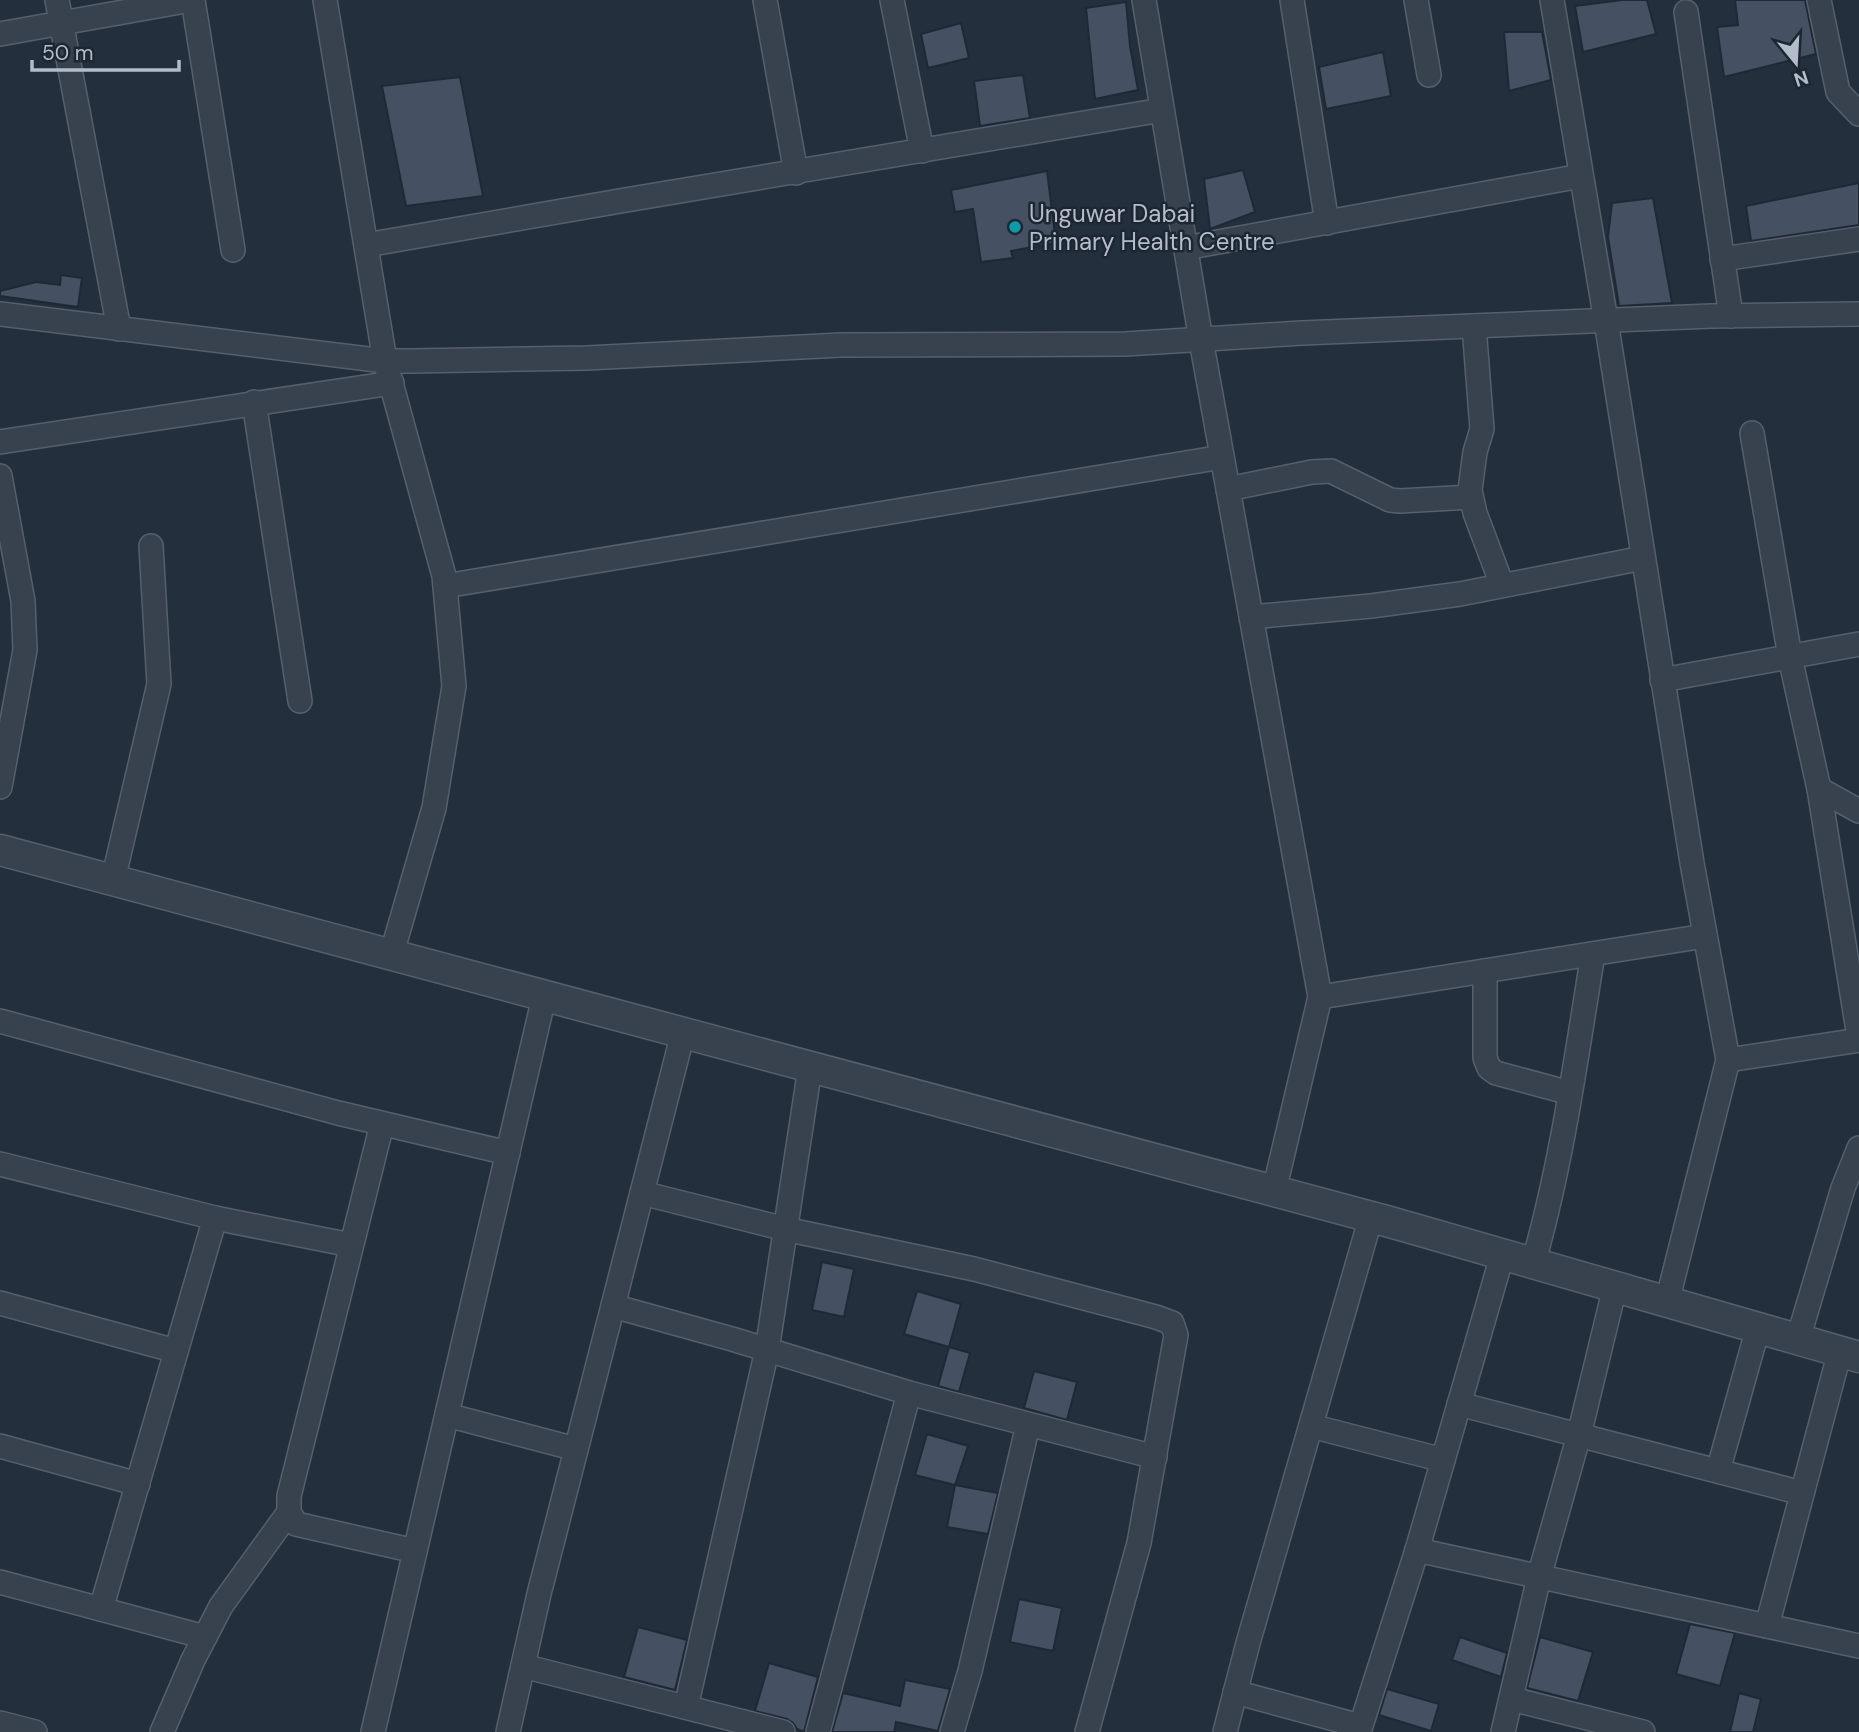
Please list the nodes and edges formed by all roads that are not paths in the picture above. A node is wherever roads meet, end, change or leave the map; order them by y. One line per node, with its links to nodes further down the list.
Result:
1 (57, 0): 12 (street)
2 (192, 0): 12 (street); 24 (street)
3 (325, 0): 22 (street)
4 (765, 0): 18 (street)
5 (892, 0): 17 (street)
6 (1144, 0): 15 (street)
7 (1292, 0): 20 (street)
8 (1416, 0): 14 (street)
9 (1552, 0): 19 (street)
10 (1819, 0): 16 (street)
11 (1686, 12): 25 (street)
12 (62, 23): 13 (street); 31 (street)
13 (0, 34)
14 (1429, 75)
15 (1162, 110): 17 (street); 23 (street)
16 (1859, 114)
17 (922, 151): 18 (street)
18 (796, 173): 22 (street)
19 (1581, 176): 20 (street); 29 (street)
20 (1326, 223): 23 (street)
21 (1859, 239): 25 (street)
22 (366, 245): 33 (street)
23 (1185, 248): 32 (street)
24 (233, 250)
25 (1722, 258): 28 (street)
26 (0, 314): 31 (street)
27 (1859, 314): 28 (street)
28 (1731, 316): 29 (street)
29 (1606, 321): 30 (street); 42 (street)
30 (1474, 326): 32 (street); 40 (street)
31 (119, 329): 33 (street)
32 (1201, 341): 33 (street); 37 (street)
33 (389, 372): 34 (street); 44 (street)
34 (254, 402): 36 (street); 49 (street)
35 (1752, 433): 47 (street)
36 (0, 442)
37 (1222, 457): 39 (street); 44 (street)
38 (0, 476): 50 (street)
39 (1228, 489): 40 (street); 45 (street)
40 (1471, 497): 43 (street)
41 (151, 546): 54 (street)
42 (1643, 558): 43 (street); 48 (street)
43 (1502, 585): 45 (street)
44 (445, 586): 57 (street)
45 (1251, 617): 60 (street)
46 (1859, 644): 47 (street)
47 (1790, 657): 48 (street); 51 (street)
48 (1662, 680): 55 (street)
49 (300, 701)
50 (0, 787)
51 (1819, 789): 52 (street); 63 (street)
52 (1859, 811)
53 (0, 849): 54 (street)
54 (113, 880): 57 (street)
55 (1705, 936): 56 (street); 64 (street)
56 (1593, 954): 58 (street); 66 (street)
57 (391, 956): 59 (street)
58 (1485, 971): 60 (street); 66 (street)
59 (544, 997): 62 (street); 69 (street)
60 (1320, 997): 71 (street)
61 (0, 1021): 67 (street)
62 (683, 1034): 65 (street); 72 (street)
63 (1859, 1038): 64 (street)
64 (1728, 1060): 80 (street)
65 (810, 1068): 71 (street); 75 (street)
66 (1570, 1093): 78 (street)
67 (382, 1124): 69 (street); 76 (street)
68 (1859, 1148): 84 (street)
69 (508, 1153): 90 (street)
70 (0, 1164): 74 (street)
71 (1274, 1191): 73 (street)
72 (642, 1193): 75 (street); 82 (street)
73 (1371, 1217): 77 (street); 92 (street)
74 (215, 1218): 76 (street); 86 (street)
75 (785, 1229): 85 (street); 96 (street)
76 (351, 1245): 101 (street)
77 (1502, 1256): 78 (street); 89 (street)
78 (1533, 1264): 79 (street)
79 (1615, 1287): 80 (street); 93 (street)
80 (1667, 1302): 83 (street)
81 (0, 1303): 86 (street)
82 (613, 1306): 85 (street); 95 (street)
83 (1758, 1328): 84 (street); 98 (street)
84 (1798, 1339): 87 (street)
85 (767, 1350): 88 (street); 113 (street)
86 (176, 1351): 99 (street)
87 (1850, 1354): 100 (street)
88 (909, 1393): 91 (street); 122 (street)
89 (1459, 1404): 93 (street); 97 (street)
90 (447, 1415): 95 (street); 103 (street)
91 (1028, 1425): 96 (street); 123 (street)
92 (1311, 1426): 97 (street); 111 (street)
93 (1579, 1435): 98 (street); 104 (street)
94 (0, 1446): 99 (street)
95 (576, 1450): 110 (street)
96 (1155, 1457): 124 (street)
97 (1443, 1460): 102 (street)
98 (1718, 1471): 100 (street)
99 (138, 1484): 106 (street)
100 (1802, 1493): 107 (street)
101 (289, 1512): 103 (street); 108 (street)
102 (1417, 1550): 104 (street); 115 (street)
103 (415, 1551): 119 (street)
104 (1539, 1577): 107 (street); 112 (street)
105 (0, 1582): 106 (street)
106 (101, 1609): 108 (street)
107 (1767, 1626): 109 (street)
108 (205, 1637): 118 (street)
109 (1859, 1646)
110 (523, 1666): 113 (street); 120 (street)
111 (1235, 1692): 115 (street); 125 (street)
112 (1512, 1699): 116 (street); 126 (street)
113 (686, 1707): 121 (street)
114 (0, 1723): 117 (street)
115 (1359, 1729)
116 (1630, 1730)
117 (34, 1732)
118 (162, 1732)
119 (373, 1732)
120 (508, 1732)
121 (783, 1732)
122 (818, 1732)
123 (952, 1732)
124 (1087, 1732)
125 (1225, 1732)
126 (1503, 1732)

